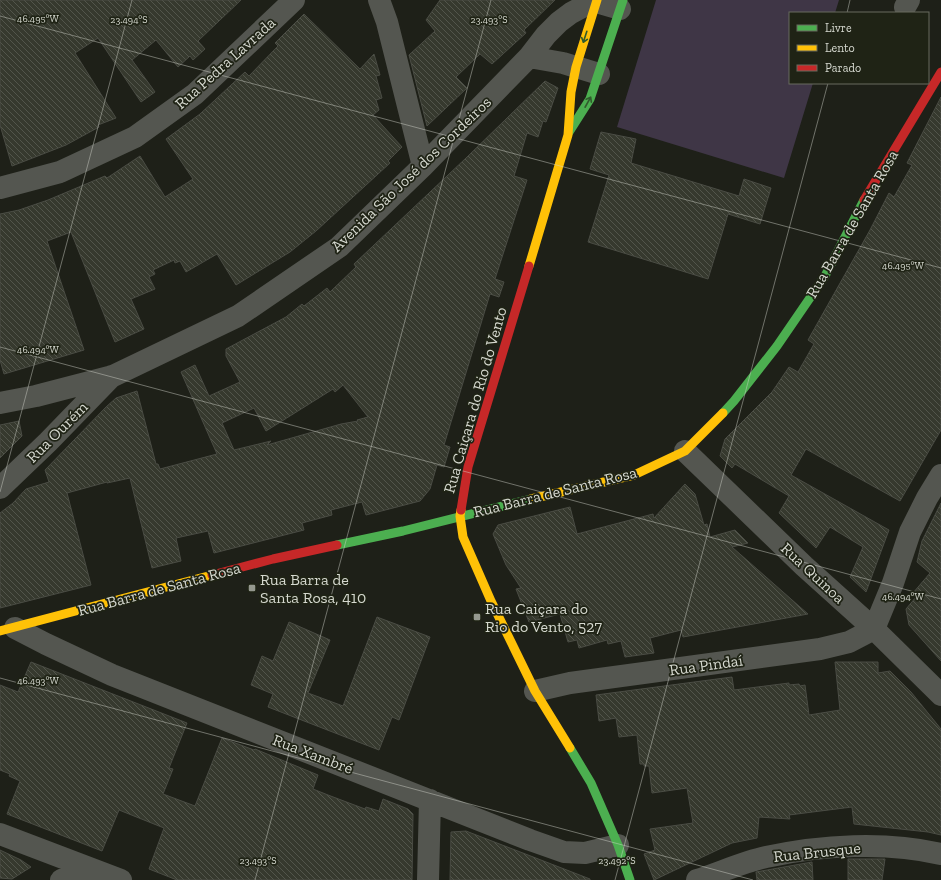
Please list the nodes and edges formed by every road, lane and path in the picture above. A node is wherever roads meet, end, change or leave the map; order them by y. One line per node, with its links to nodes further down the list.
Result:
1 (294, 0): 11 (street, Rua Pedra Lavrada)
2 (379, 0): 10 (street)
3 (597, 1): 4 (street); 5 (street, Avenida São José dos Cordeiros); 6 (street, Rua Caiçara do Rio do Vento, one-way to 6)
4 (621, 4): 8 (street, Rua Caiçara do Rio do Vento)
5 (529, 57): 6 (street); 10 (street, Avenida São José dos Cordeiros)
6 (576, 67): 8 (street); 9 (street, Rua Caiçara do Rio do Vento)
7 (941, 72): 14 (street, Rua Barra de Santa Rosa)
8 (599, 74): 9 (street, Rua Caiçara do Rio do Vento, one-way to 8)
9 (568, 135): 17 (street, Rua Caiçara do Rio do Vento)
10 (423, 166): 12 (street, Avenida São José dos Cordeiros)
11 (0, 188)
12 (112, 376): 13 (street, Avenida São José dos Cordeiros); 16 (street, Rua Ourém)
13 (0, 403)
14 (685, 451): 17 (street, Rua Barra de Santa Rosa); 18 (street, Rua Quinoa)
15 (941, 475): 18 (street)
16 (0, 488)
17 (460, 516): 19 (street, Rua Barra de Santa Rosa); 20 (street, Rua Caiçara do Rio do Vento)
18 (874, 629): 20 (street, Rua Pindaí); 21 (street, Rua Quinoa)
19 (8, 630): 22 (street, Rua Xambré)
20 (535, 691): 24 (street, Rua Caiçara do Rio do Vento)
21 (941, 695)
22 (430, 800): 24 (street, Rua Xambré); 29 (street)
23 (0, 834): 26 (street)
24 (618, 845): 30 (street, Rua Caiçara do Rio do Vento)
25 (941, 854): 31 (street, Rua Brusque)
26 (89, 868): 27 (street); 28 (street)
27 (61, 880)
28 (121, 880)
29 (428, 880)
30 (630, 880)
31 (697, 880)

